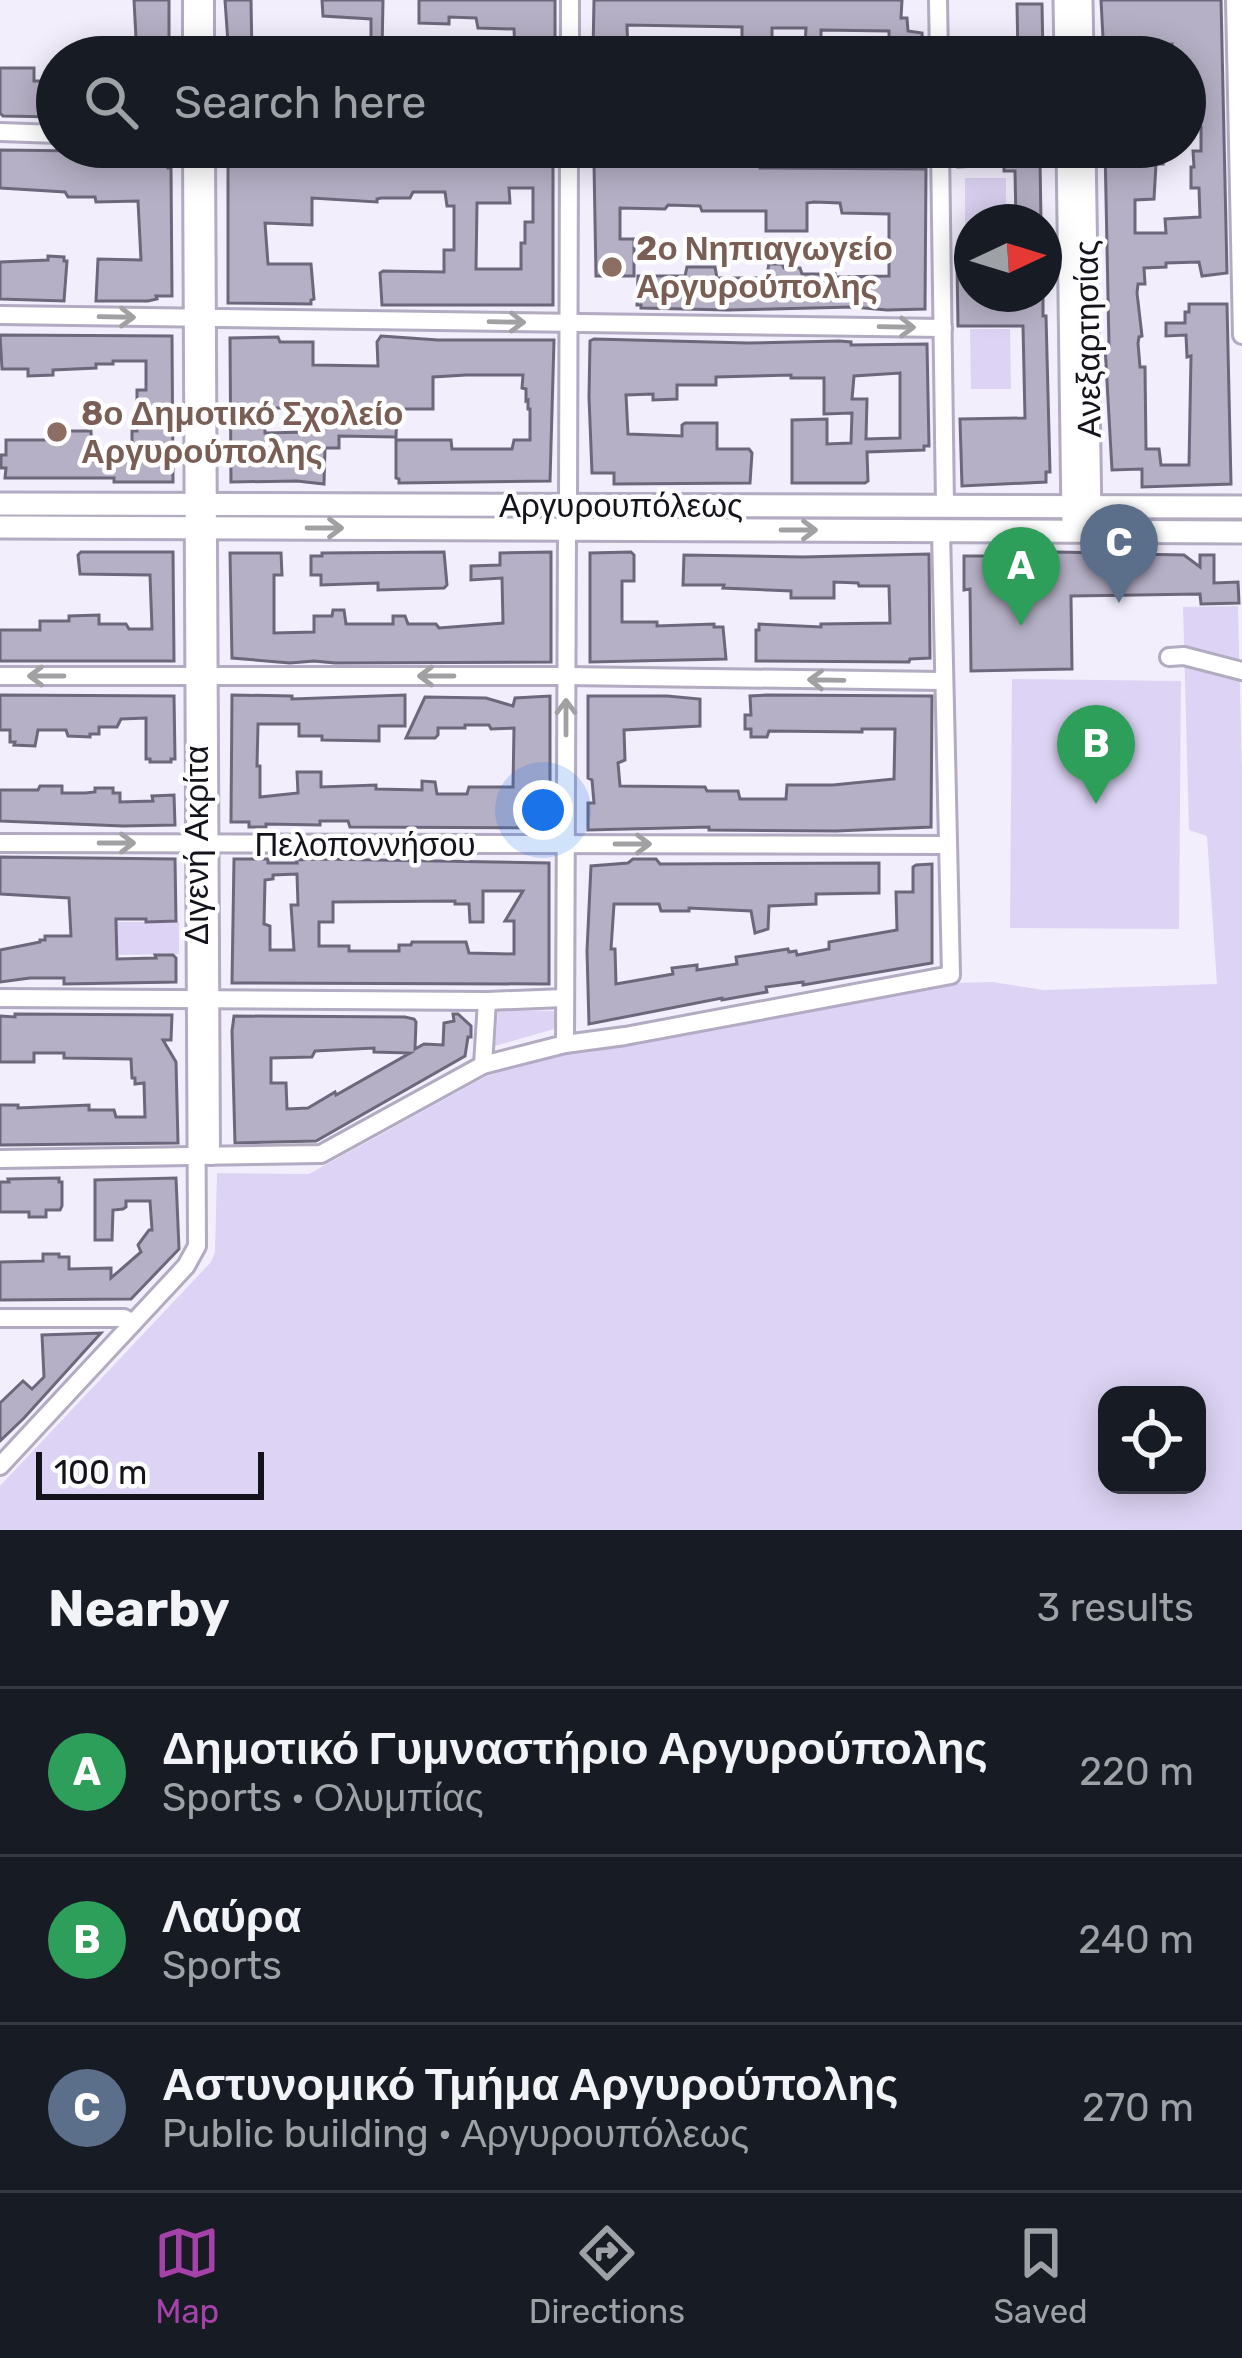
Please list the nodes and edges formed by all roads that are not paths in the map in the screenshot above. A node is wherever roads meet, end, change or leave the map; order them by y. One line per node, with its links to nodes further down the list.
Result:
1 (191, 0): 8 (street)
2 (205, 0): 9 (street)
3 (570, 0): 10 (street)
4 (938, 0): 11 (street)
5 (1065, 0): 12 (main road)
6 (1081, 0): 13 (main road)
7 (1235, 0): 26 (street)
8 (192, 36)
9 (205, 36)
10 (570, 36)
11 (939, 36)
12 (1066, 36)
13 (1082, 36)
14 (0, 132): 15 (street)
15 (36, 133)
16 (193, 168): 23 (street, Διγενή Ακρίτα)
17 (205, 168): 23 (street, Διγενή Ακρίτα)
18 (569, 168): 24 (street)
19 (940, 168): 25 (street)
20 (1068, 168): 30 (main road, Ανεξαρτησίας)
21 (1084, 168): 30 (main road, Ανεξαρτησίας)
22 (0, 315): 23 (street, one-way to 23)
23 (200, 318): 24 (street, one-way to 24); 32 (street, Διγενή Ακρίτα)
24 (569, 323): 25 (street, one-way to 25); 28 (street)
25 (943, 328): 29 (street)
26 (1242, 335)
27 (0, 504): 32 (main road, Αργυρουπόλεως)
28 (568, 504): 29 (main road, Αργυρουπόλεως); 32 (main road, Αργυρουπόλεως)
29 (945, 506): 30 (main road, Αργυρουπόλεως)
30 (1081, 507): 31 (main road, Αργυρουπόλεως); 36 (main road, Ανεξαρτησίας)
31 (1242, 507)
32 (201, 516): 33 (main road, Αργυρουπόλεως); 34 (main road, Αργυρουπόλεως, one-way to 34); 41 (street, Διγενή Ακρίτα)
33 (0, 527)
34 (567, 530): 35 (main road, Αργυρουπόλεως, one-way to 35); 42 (street)
35 (941, 531): 36 (main road, Αργυρουπόλεως); 43 (street)
36 (1081, 531): 37 (main road, Αργυρουπόλεως)
37 (1242, 532)
38 (1169, 657): 39 (street)
39 (1242, 671)
40 (0, 676): 41 (street, one-way to 40)
41 (201, 676): 42 (street, one-way to 41); 45 (street, Διγενή Ακρίτα)
42 (566, 676): 43 (street, one-way to 42); 46 (street, one-way to 42)
43 (943, 681): 47 (street)
44 (0, 843): 45 (street, Πελοποννήσου, one-way to 45)
45 (202, 844): 46 (street, Πελοποννήσου); 50 (street, Διγενή Ακρίτα)
46 (566, 844): 47 (street, Πελοποννήσου, one-way to 47); 49 (street)
47 (946, 845): 52 (street)
48 (0, 998): 50 (street)
49 (565, 998): 51 (street); 52 (street)
50 (203, 999): 51 (street); 54 (street, Διγενή Ακρίτα)
51 (487, 1001): 53 (street)
52 (565, 1045): 53 (street)
53 (483, 1064): 54 (street)
54 (204, 1156): 55 (street); 57 (street, Διγενή Ακρίτα)
55 (0, 1159)
56 (0, 1318): 57 (street)
57 (133, 1323): 58 (street, Διγενή Ακρίτα)
58 (0, 1466)

